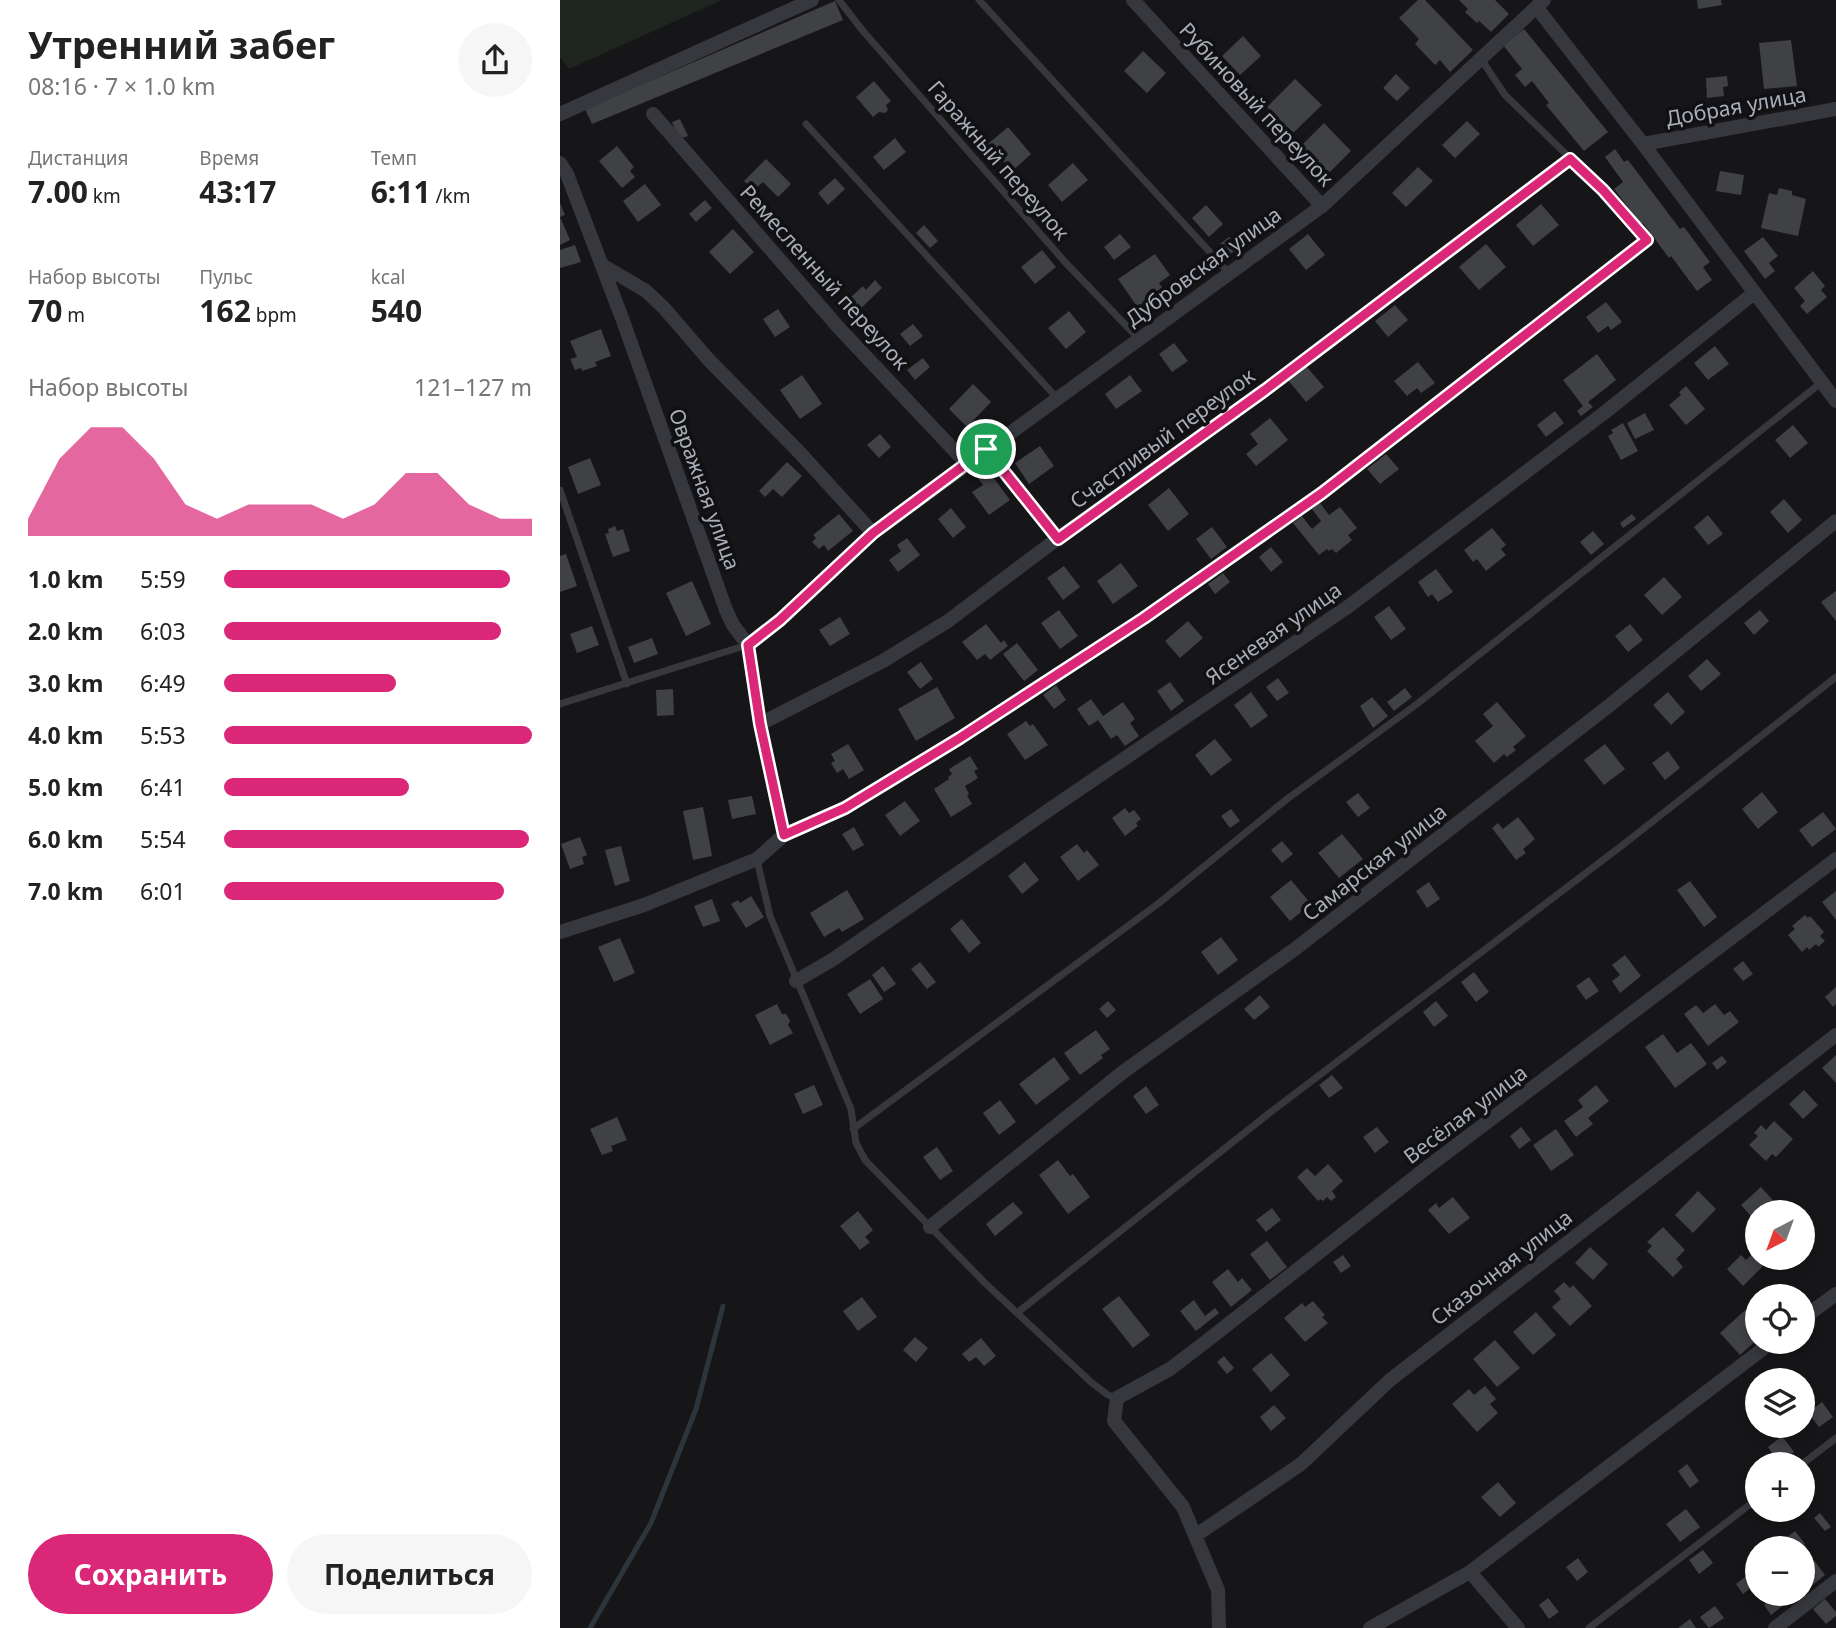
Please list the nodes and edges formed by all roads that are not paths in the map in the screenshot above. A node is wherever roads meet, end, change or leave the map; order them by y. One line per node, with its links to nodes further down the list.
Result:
1 (812, 0): 8 (street)
2 (839, 0): 18 (lane, Гаражный переулок)
3 (979, 0): 16 (lane)
4 (1133, 0): 14 (street, Рубиновый переулок)
5 (1537, 3): 6 (street, Дубровская улица); 11 (street)
6 (1481, 58): 12 (lane); 14 (street, Дубровская улица)
7 (1836, 109): 11 (street, Добрая улица)
8 (560, 114)
9 (653, 114): 23 (street, Ремесленный переулок)
10 (806, 124): 20 (lane)
11 (1643, 144): 17 (street)
12 (1570, 159): 27 (street, Счастливый переулок); 33 (lane)
13 (560, 163): 15 (street, Овражная улица)
14 (1322, 206): 16 (street, Дубровская улица)
15 (602, 265): 26 (street); 28 (street, Овражная улица)
16 (1229, 273): 18 (street, Дубровская улица)
17 (1754, 293): 19 (street); 37 (street, Ясеневая улица)
18 (1138, 338): 20 (street, Дубровская улица)
19 (1822, 382): 21 (street); 39 (lane)
20 (1057, 398): 22 (street, Дубровская улица)
21 (1836, 401)
22 (986, 449): 23 (street, Дубровская улица); 27 (lane)
23 (968, 465): 26 (street, Дубровская улица)
24 (560, 490): 30 (lane)
25 (1836, 521): 40 (street, Самарская улица)
26 (873, 533): 28 (street, Дубровская улица)
27 (1058, 539): 32 (street, Счастливый переулок)
28 (748, 645): 30 (lane); 32 (street, Овражная улица)
29 (1836, 677): 43 (lane)
30 (627, 684): 31 (lane)
31 (560, 704)
32 (760, 724): 33 (street, Овражная улица)
33 (784, 835): 34 (street)
34 (757, 859): 36 (street); 37 (lane)
35 (1836, 859): 45 (street, Весёлая улица)
36 (560, 932)
37 (796, 981): 39 (lane)
38 (1836, 1035): 49 (street, Сказочная улица)
39 (853, 1129): 40 (lane)
40 (930, 1227): 43 (lane)
41 (1836, 1294): 42 (street)
42 (1815, 1309)
43 (1017, 1313): 45 (lane)
44 (1756, 1354): 50 (street)
45 (1117, 1398): 49 (street)
46 (1836, 1438): 47 (lane)
47 (1815, 1454)
48 (1745, 1508): 55 (lane)
49 (1195, 1536): 52 (street)
50 (1470, 1572): 53 (street); 54 (street)
51 (1836, 1581): 56 (street)
52 (1219, 1628)
53 (1370, 1628)
54 (1518, 1628)
55 (1589, 1628)
56 (1775, 1628)

